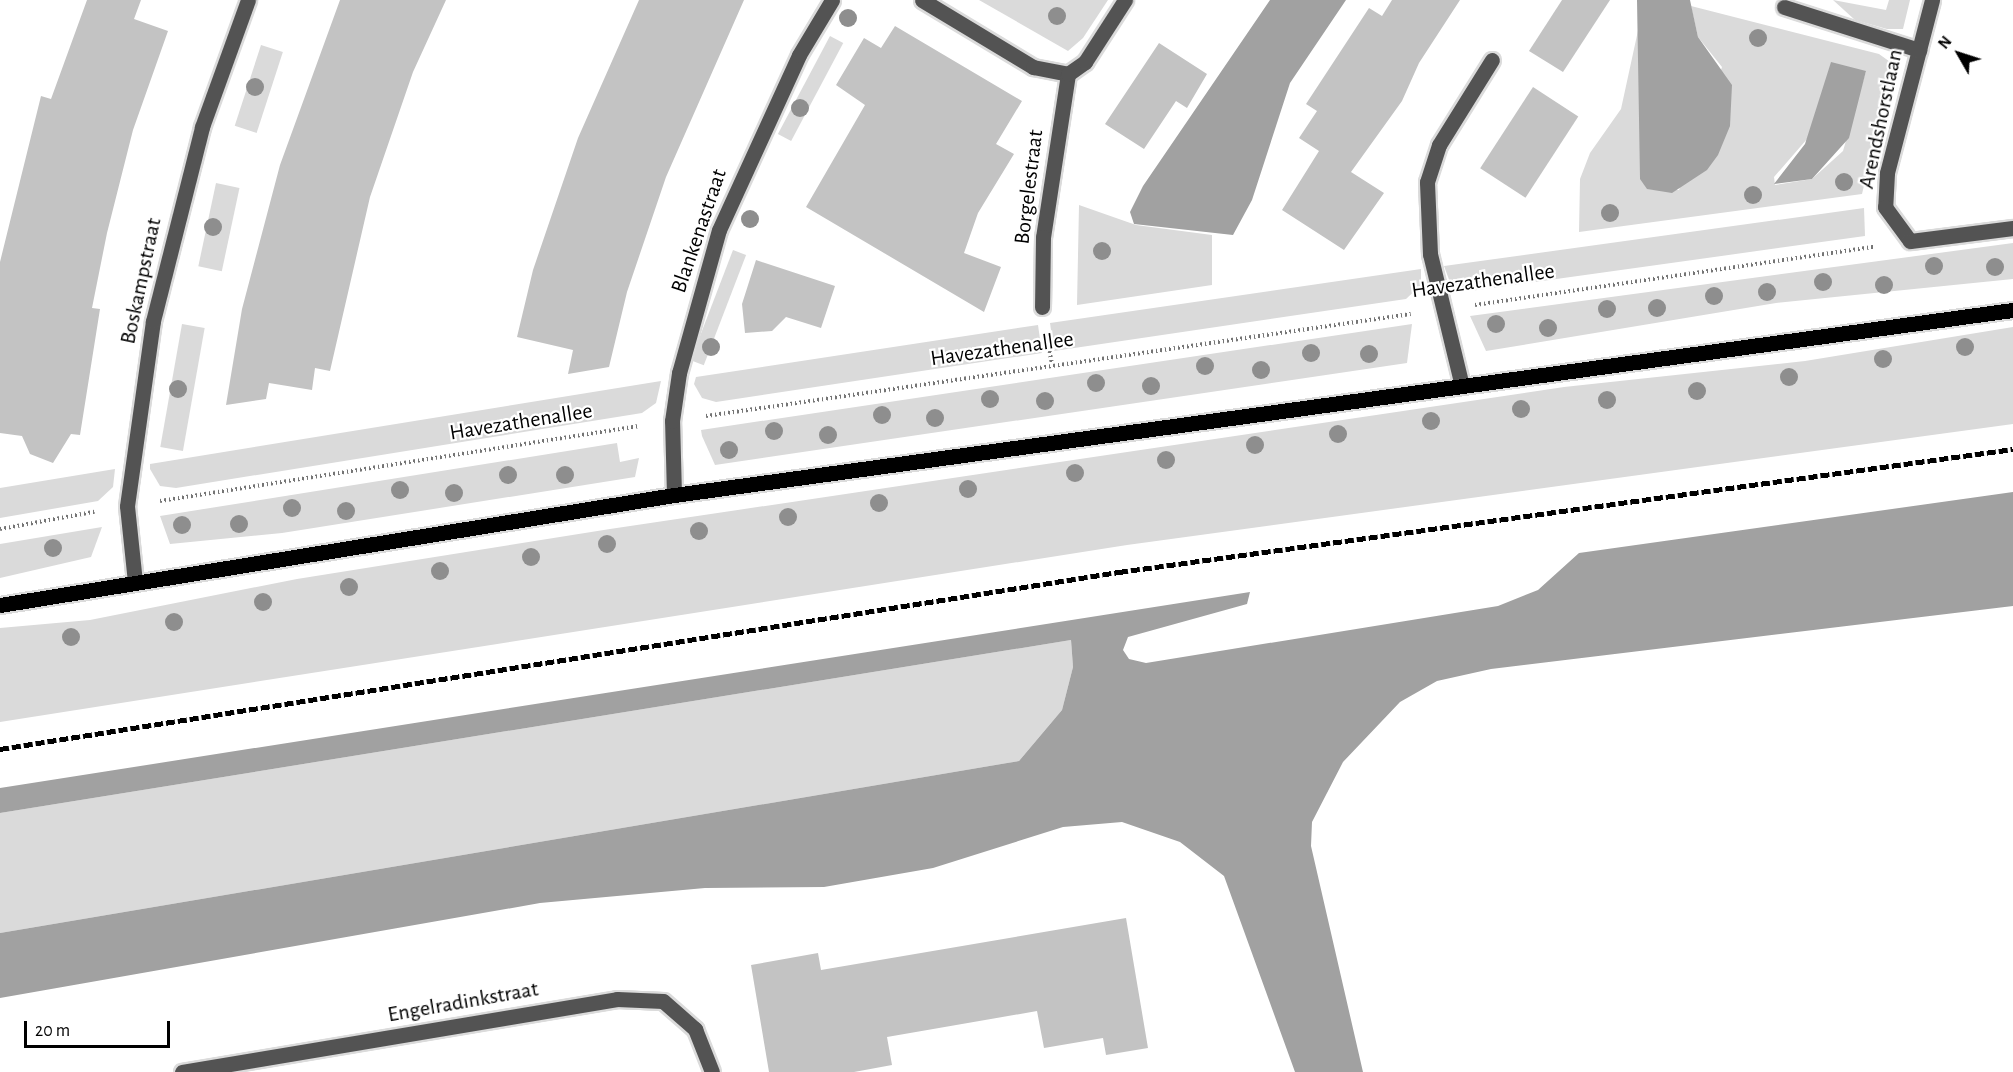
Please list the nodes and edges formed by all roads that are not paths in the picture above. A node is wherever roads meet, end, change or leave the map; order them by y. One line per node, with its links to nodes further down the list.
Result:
1 (248, 0): 15 (street, Boskampstraat)
2 (832, 0): 14 (street, Blankenastraat)
3 (922, 0): 9 (street)
4 (1125, 0): 9 (street)
5 (1932, 0): 7 (street, Arendshorstlaan)
6 (1784, 7): 7 (street)
7 (1919, 50): 10 (street, Arendshorstlaan)
8 (1492, 60): 13 (street)
9 (1068, 74): 11 (street, Borgelestraat)
10 (2013, 228)
11 (1042, 307)
12 (2013, 310): 13 (main road)
13 (1461, 382): 14 (main road)
14 (674, 495): 15 (main road)
15 (135, 582): 16 (main road)
16 (0, 605)
17 (182, 1072): 18 (street, Engelradinkstraat)
18 (712, 1072)

